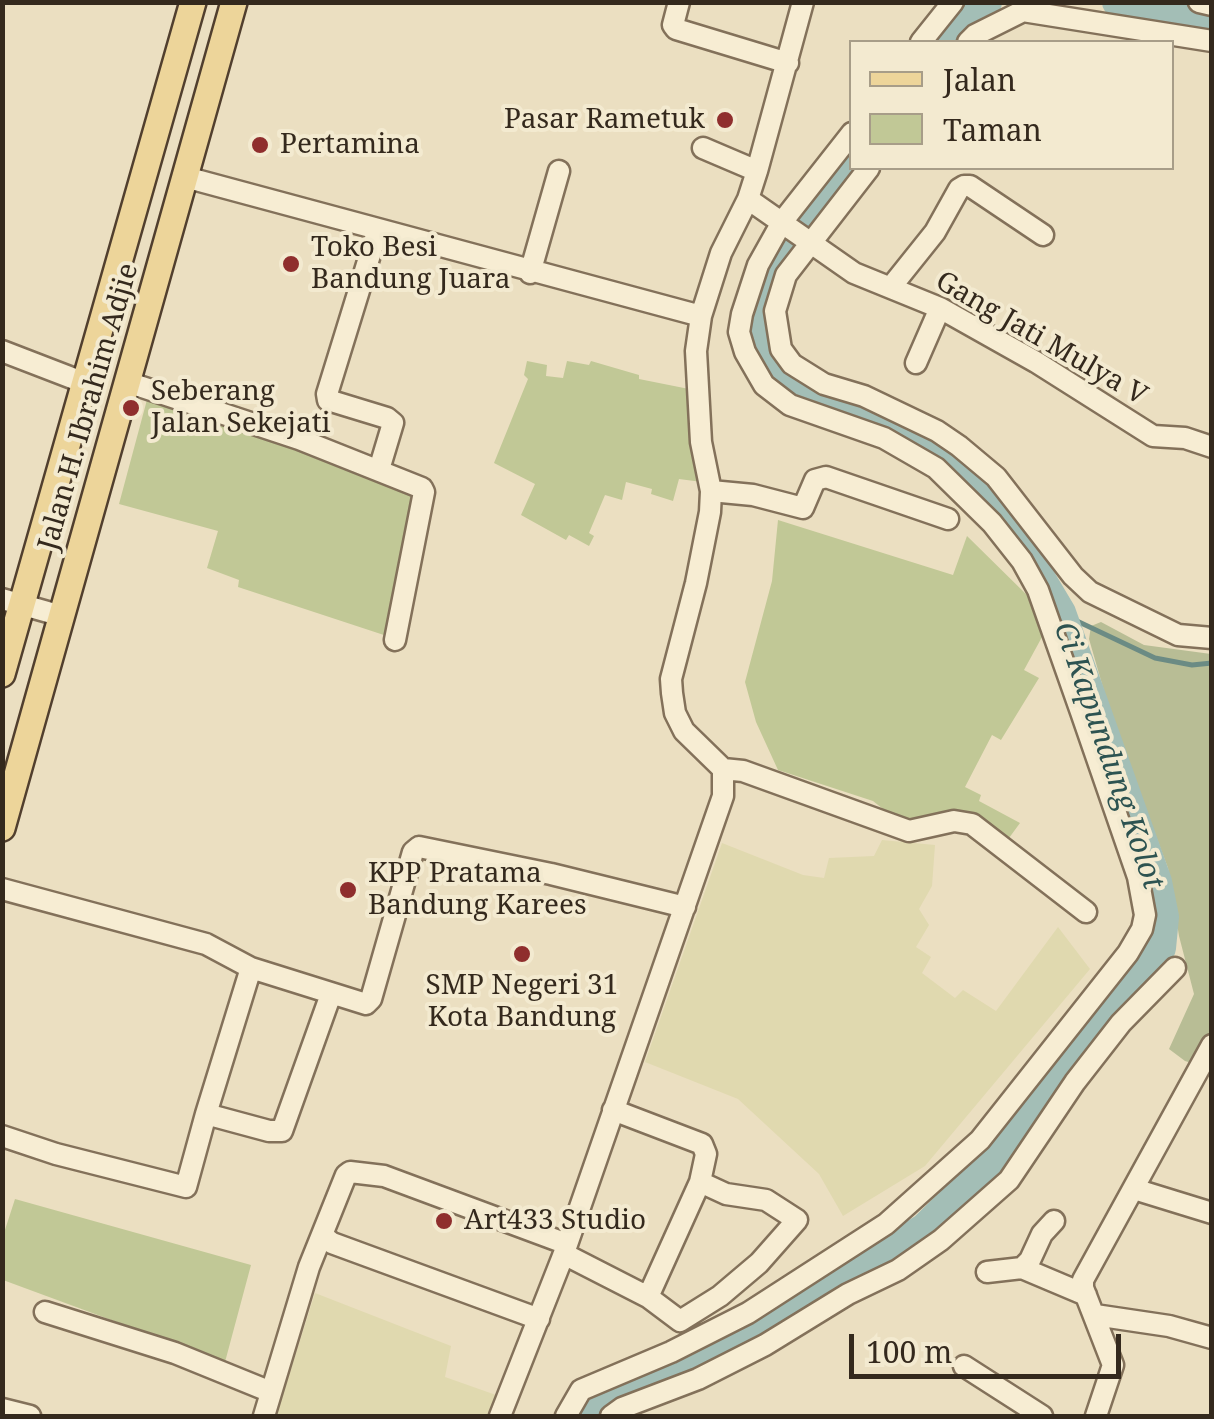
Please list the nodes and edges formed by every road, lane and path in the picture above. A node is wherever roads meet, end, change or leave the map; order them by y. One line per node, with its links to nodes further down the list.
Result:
1 (192, 2): 26 (main road, Jalan H. Ibrahim Adjie)
2 (234, 2): 15 (main road, Jalan H. Ibrahim Adjie)
3 (680, 2): 9 (street)
4 (803, 2): 9 (street)
5 (953, 2): 6 (street)
6 (923, 40)
7 (977, 40): 8 (street)
8 (1212, 41)
9 (788, 63): 14 (street)
10 (849, 139): 18 (street)
11 (703, 148): 14 (street)
12 (867, 170): 18 (street)
13 (559, 171): 20 (street)
14 (757, 171): 16 (street)
15 (185, 177): 17 (street); 27 (main road, Jalan H. Ibrahim Adjie)
16 (748, 199): 18 (street, Gang Jati Mulya V); 23 (street)
17 (377, 232): 20 (street); 29 (street)
18 (796, 232): 21 (street, Gang Jati Mulya V); 34 (street); 69 (street)
19 (1043, 235): 21 (street)
20 (530, 272): 23 (street)
21 (891, 287): 22 (street, Gang Jati Mulya V)
22 (940, 308): 25 (street); 28 (street, Gang Jati Mulya V)
23 (701, 316): 30 (street)
24 (2, 351): 26 (street)
25 (916, 362)
26 (85, 382): 32 (main road, Jalan H. Ibrahim Adjie)
27 (128, 382): 33 (main road, Jalan H. Ibrahim Adjie); 35 (street)
28 (1212, 447)
29 (381, 463)
30 (711, 491): 31 (street); 37 (street)
31 (948, 519)
32 (12, 601): 33 (street); 36 (main road, Jalan H. Ibrahim Adjie)
33 (62, 616): 38 (main road, Jalan H. Ibrahim Adjie)
34 (1212, 638)
35 (396, 640)
36 (2, 674)
37 (723, 769): 40 (street); 41 (street)
38 (2, 828)
39 (2, 890): 42 (street)
40 (685, 907): 44 (street); 47 (street)
41 (1086, 912)
42 (250, 968): 44 (street); 48 (street)
43 (1176, 968): 70 (street)
44 (331, 994): 48 (street)
45 (1212, 1044): 46 (street)
46 (1205, 1071): 51 (street)
47 (613, 1110): 50 (street); 55 (street)
48 (206, 1114): 49 (street)
49 (2, 1136)
50 (700, 1182): 58 (street); 58 (street)
51 (1134, 1189): 52 (street); 59 (street)
52 (1212, 1213)
53 (1054, 1220): 56 (street)
54 (322, 1234): 55 (street); 61 (street); 64 (street)
55 (566, 1249): 58 (street); 61 (street)
56 (1022, 1268): 57 (street); 59 (street)
57 (986, 1272)
58 (648, 1297)
59 (1090, 1305): 62 (street); 72 (street)
60 (44, 1312): 64 (street)
61 (539, 1319): 68 (street)
62 (1212, 1338)
63 (964, 1366): 71 (street)
64 (272, 1392): 67 (street)
65 (2, 1408): 66 (street)
66 (30, 1416)
67 (264, 1416)
68 (500, 1416)
69 (566, 1416)
70 (611, 1416)
71 (1042, 1416)
72 (1096, 1416)

